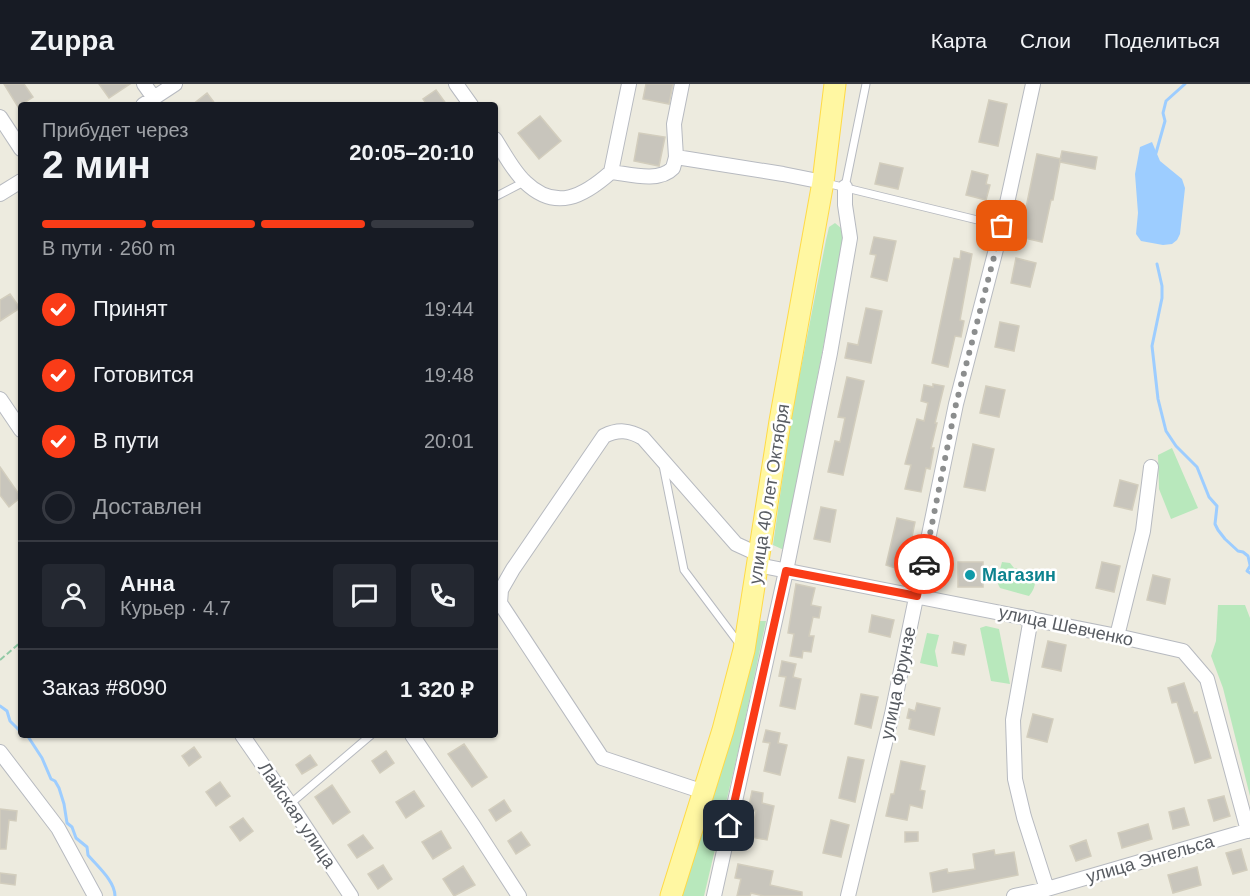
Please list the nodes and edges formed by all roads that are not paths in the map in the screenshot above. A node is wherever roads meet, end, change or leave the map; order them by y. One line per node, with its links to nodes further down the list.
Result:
1 (144, 84): 9 (street)
2 (175, 84): 9 (street)
3 (456, 84): 10 (street)
4 (629, 84): 15 (street)
5 (682, 84): 14 (street)
6 (836, 84): 17 (main road, улица 40 лет Октября)
7 (866, 84): 19 (lane)
8 (1033, 84): 22 (street, улица Фрунзе)
9 (148, 102)
10 (469, 102)
11 (0, 117): 13 (street)
12 (498, 143): 16 (street)
13 (18, 144)
14 (676, 157): 15 (street); 17 (street)
15 (611, 172): 16 (street)
16 (524, 182): 21 (lane)
17 (823, 182): 19 (lane); 27 (main road, улица 40 лет Октября)
18 (18, 183): 20 (street)
19 (845, 187): 22 (lane); 28 (street, улица 40 лет Октября)
20 (0, 194)
21 (498, 195)
22 (1002, 226): 29 (street, улица Фрунзе)
23 (0, 399): 24 (street)
24 (18, 426)
25 (662, 460): 27 (street, улица Шевченко); 32 (lane); 37 (street, улица Шевченко)
26 (1151, 467): 31 (street)
27 (759, 560): 28 (street, улица Шевченко); 32 (main road, улица 40 лет Октября)
28 (786, 571): 29 (street, улица Шевченко); 47 (street, улица 40 лет Октября)
29 (917, 596): 30 (street, улица Шевченко); 42 (street, улица Фрунзе)
30 (1031, 618): 31 (street, улица Шевченко); 40 (street)
31 (1117, 636): 39 (street, улица Шевченко)
32 (744, 650): 37 (main road, улица 40 лет Октября)
33 (244, 738): 38 (street, Лайская улица)
34 (367, 738): 38 (lane)
35 (414, 738): 45 (street)
36 (0, 752): 43 (street)
37 (704, 792): 46 (main road, улица 40 лет Октября)
38 (290, 804): 44 (street, Лайская улица)
39 (1249, 830): 40 (street, улица Энгельса)
40 (1047, 889): 41 (street, улица Энгельса)
41 (1030, 894): 48 (street, улица Энгельса)
42 (849, 895)
43 (95, 896)
44 (351, 896)
45 (519, 896)
46 (671, 896)
47 (714, 896)
48 (1014, 896)

